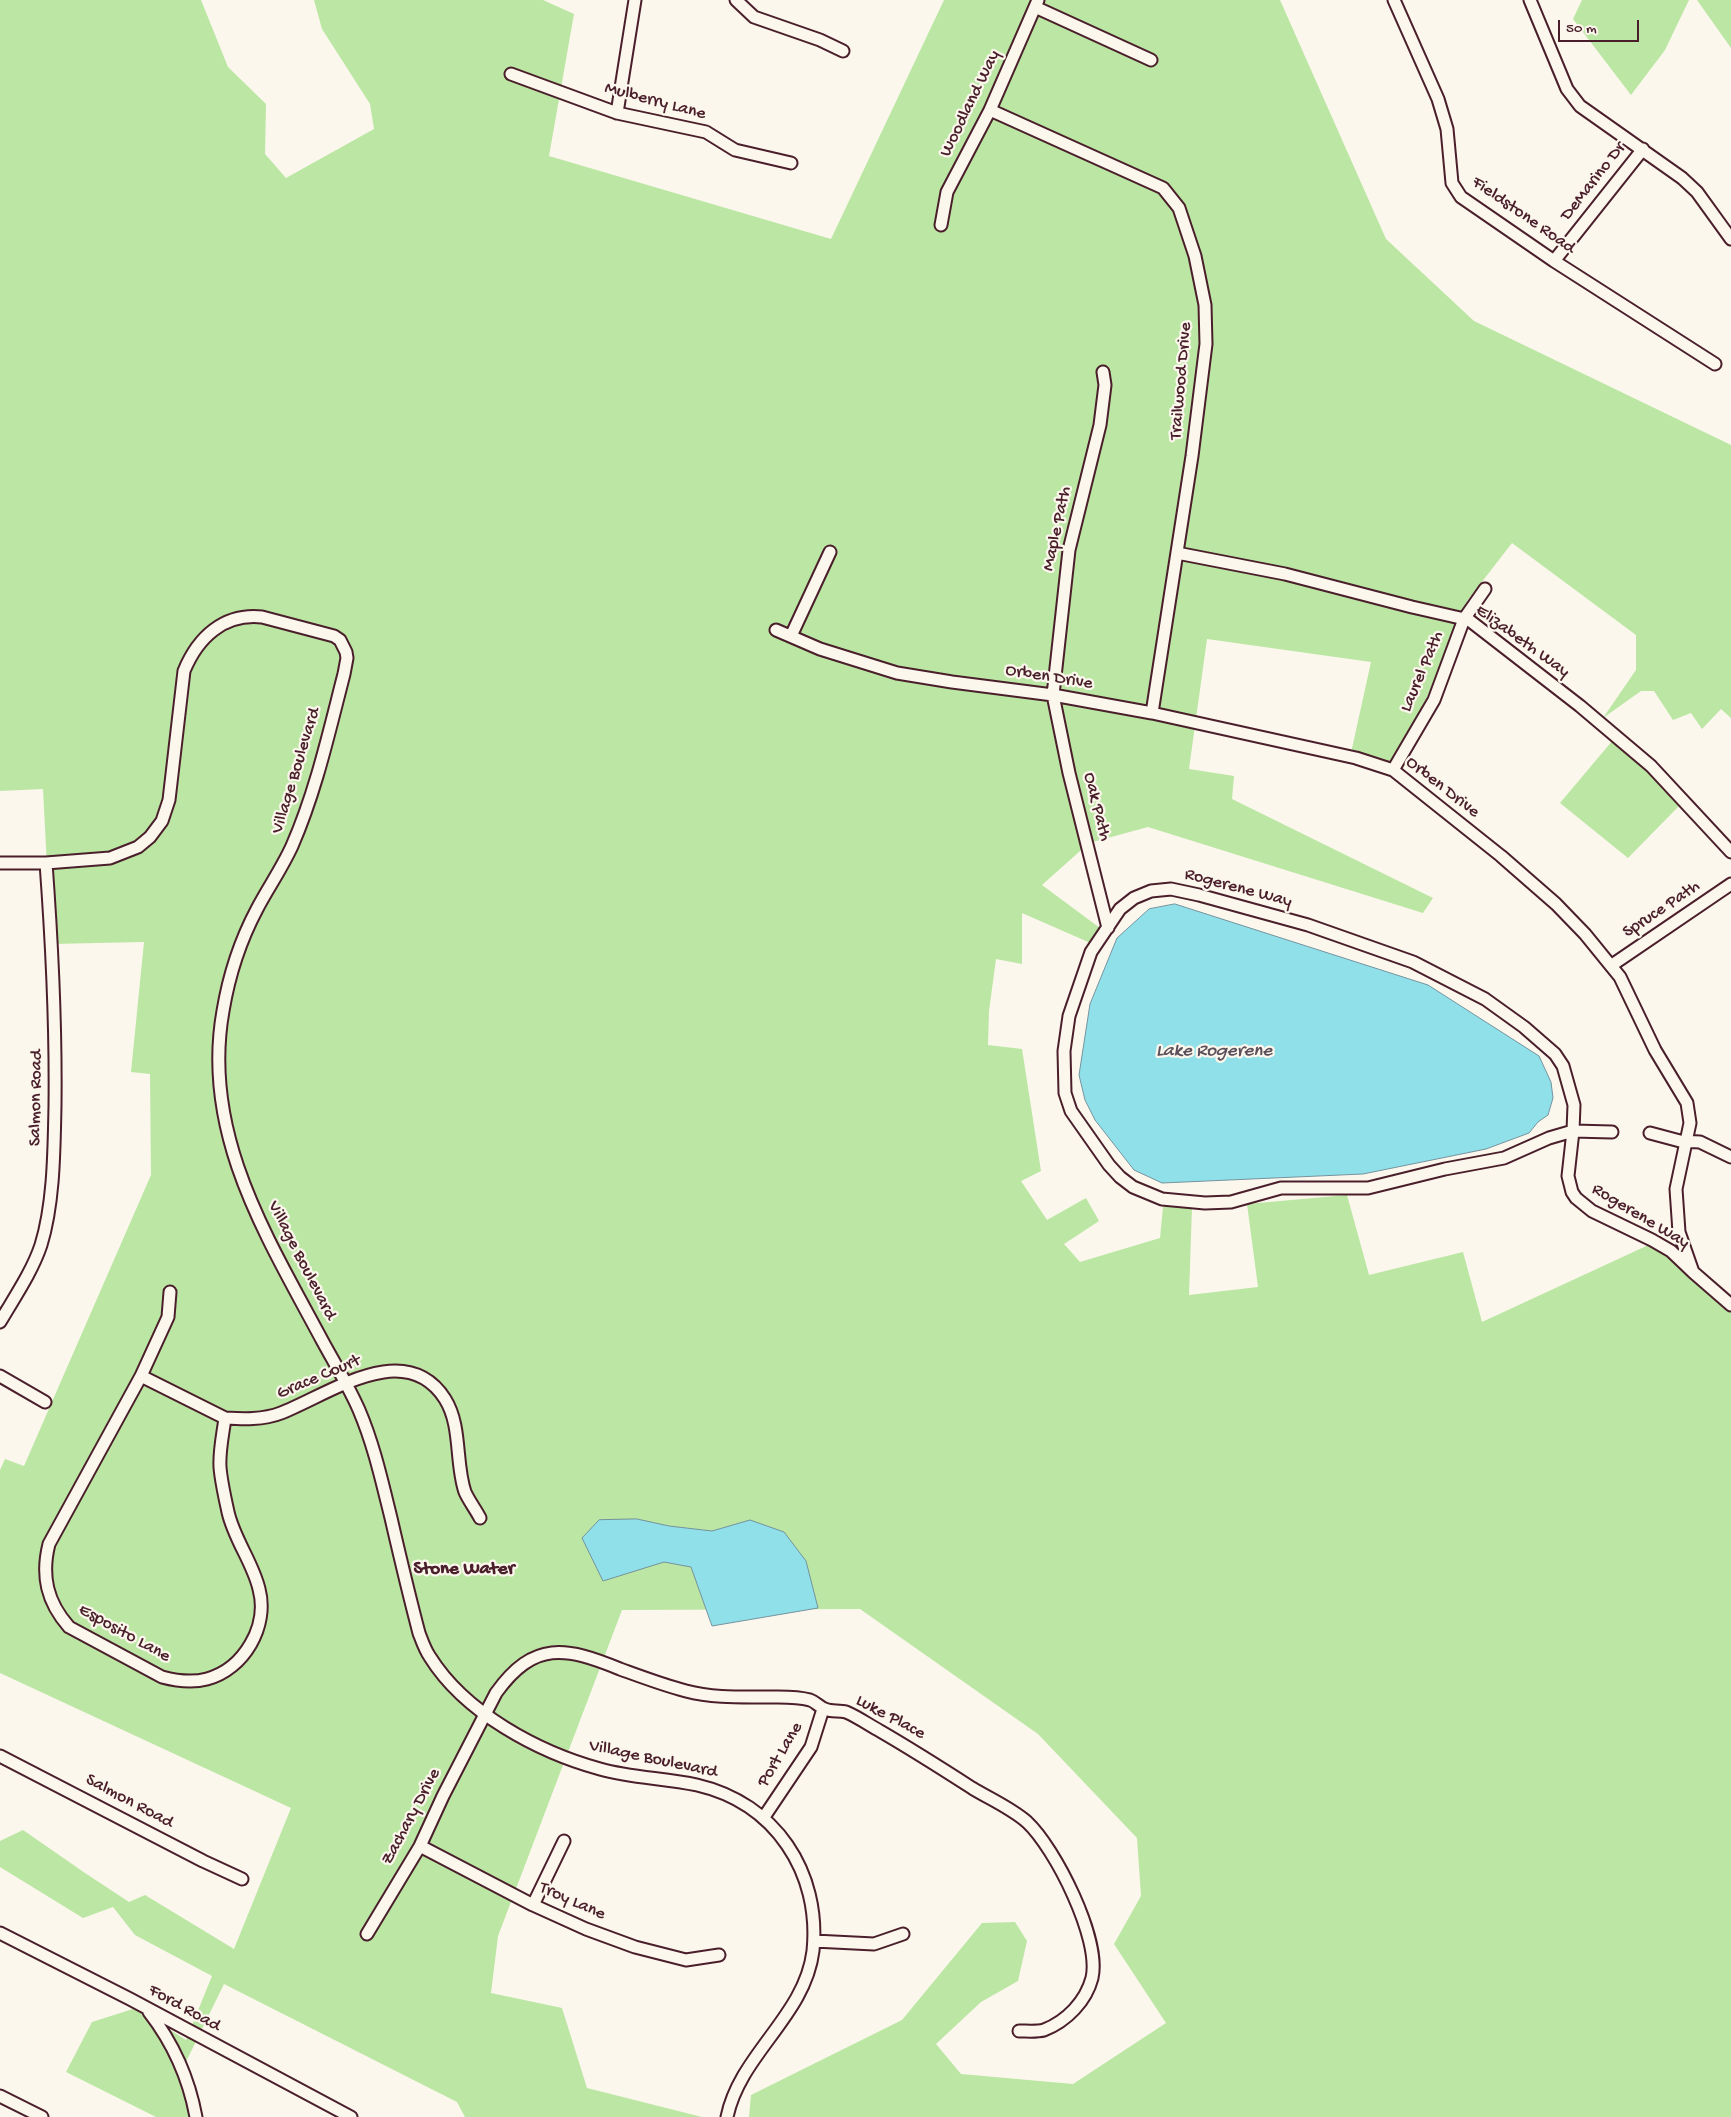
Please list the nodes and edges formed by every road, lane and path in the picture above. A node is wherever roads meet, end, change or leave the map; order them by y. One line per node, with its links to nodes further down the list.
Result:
1 (635, 0): 10 (street)
2 (736, 0): 6 (street)
3 (1394, 0): 15 (street, Fieldstone Road)
4 (1530, 0): 11 (street)
5 (1036, 3): 7 (street); 9 (street, Woodland Way)
6 (843, 50)
7 (1150, 60)
8 (511, 74): 10 (street, Mulberry Lane)
9 (990, 110): 13 (street, Woodland Way); 19 (street, Trailwood Drive)
10 (617, 113): 12 (street, Mulberry Lane)
11 (1643, 149): 14 (street); 15 (street, DeMarino Dr)
12 (791, 163)
13 (941, 225)
14 (1731, 239)
15 (1554, 261): 16 (street, Fieldstone Road)
16 (1715, 364)
17 (1103, 372): 24 (street, Maple Path)
18 (830, 552): 23 (street)
19 (1177, 553): 21 (street, Elizabeth Way); 25 (street, Trailwood Drive)
20 (1485, 589): 21 (street, Laurel Path)
21 (1464, 619): 26 (street, Laurel Path); 27 (street, Elizabeth Way)
22 (776, 630): 23 (street, Orben Drive)
23 (791, 636): 24 (street, Orben Drive)
24 (1053, 695): 25 (street, Orben Drive); 31 (street, Oak Path)
25 (1152, 713): 26 (street, Orben Drive)
26 (1393, 770): 32 (street, Orben Drive)
27 (1731, 852)
28 (0, 863): 29 (street)
29 (46, 864): 41 (street, Salmon Road); 44 (street, Village Boulevard)
30 (1731, 884): 32 (street, Spruce Path)
31 (1108, 928): 33 (street, Rogerene Way); 33 (street, Rogerene Way)
32 (1612, 965): 36 (street, Orben Drive)
33 (1573, 1131): 34 (street); 38 (street, Rogerene Way)
34 (1612, 1132)
35 (1650, 1133): 36 (street)
36 (1688, 1141): 37 (street); 38 (street, Orben Drive)
37 (1731, 1157)
38 (1693, 1272): 40 (street, Orben Drive)
39 (170, 1292): 43 (street, Esposito Lane)
40 (1731, 1305)
41 (0, 1322)
42 (0, 1376): 45 (street)
43 (141, 1376): 46 (street, Grace Court); 46 (street, Esposito Lane)
44 (346, 1384): 46 (street, Grace Court); 47 (street, Grace Court); 49 (street, Village Boulevard)
45 (45, 1402)
46 (225, 1418)
47 (480, 1518)
48 (823, 1709): 49 (street, Luke Place); 51 (street, Port Lane); 62 (street, Luke Place)
49 (486, 1716): 51 (street, Village Boulevard); 53 (street, Zachary Drive)
50 (0, 1756): 54 (street, Salmon Road)
51 (764, 1817): 59 (street, Village Boulevard)
52 (564, 1841): 55 (street)
53 (420, 1846): 55 (street, Troy Lane); 57 (street, Zachary Drive)
54 (242, 1879)
55 (533, 1905): 60 (street, Troy Lane)
56 (0, 1933): 61 (street, Ford Road)
57 (368, 1934)
58 (904, 1934): 59 (street)
59 (814, 1941): 67 (street, Village Boulevard)
60 (720, 1955)
61 (146, 2008): 65 (street); 66 (street, Ford Road)
62 (1019, 2031)
63 (0, 2096): 64 (street)
64 (42, 2117)
65 (196, 2117)
66 (351, 2117)
67 (727, 2117)

